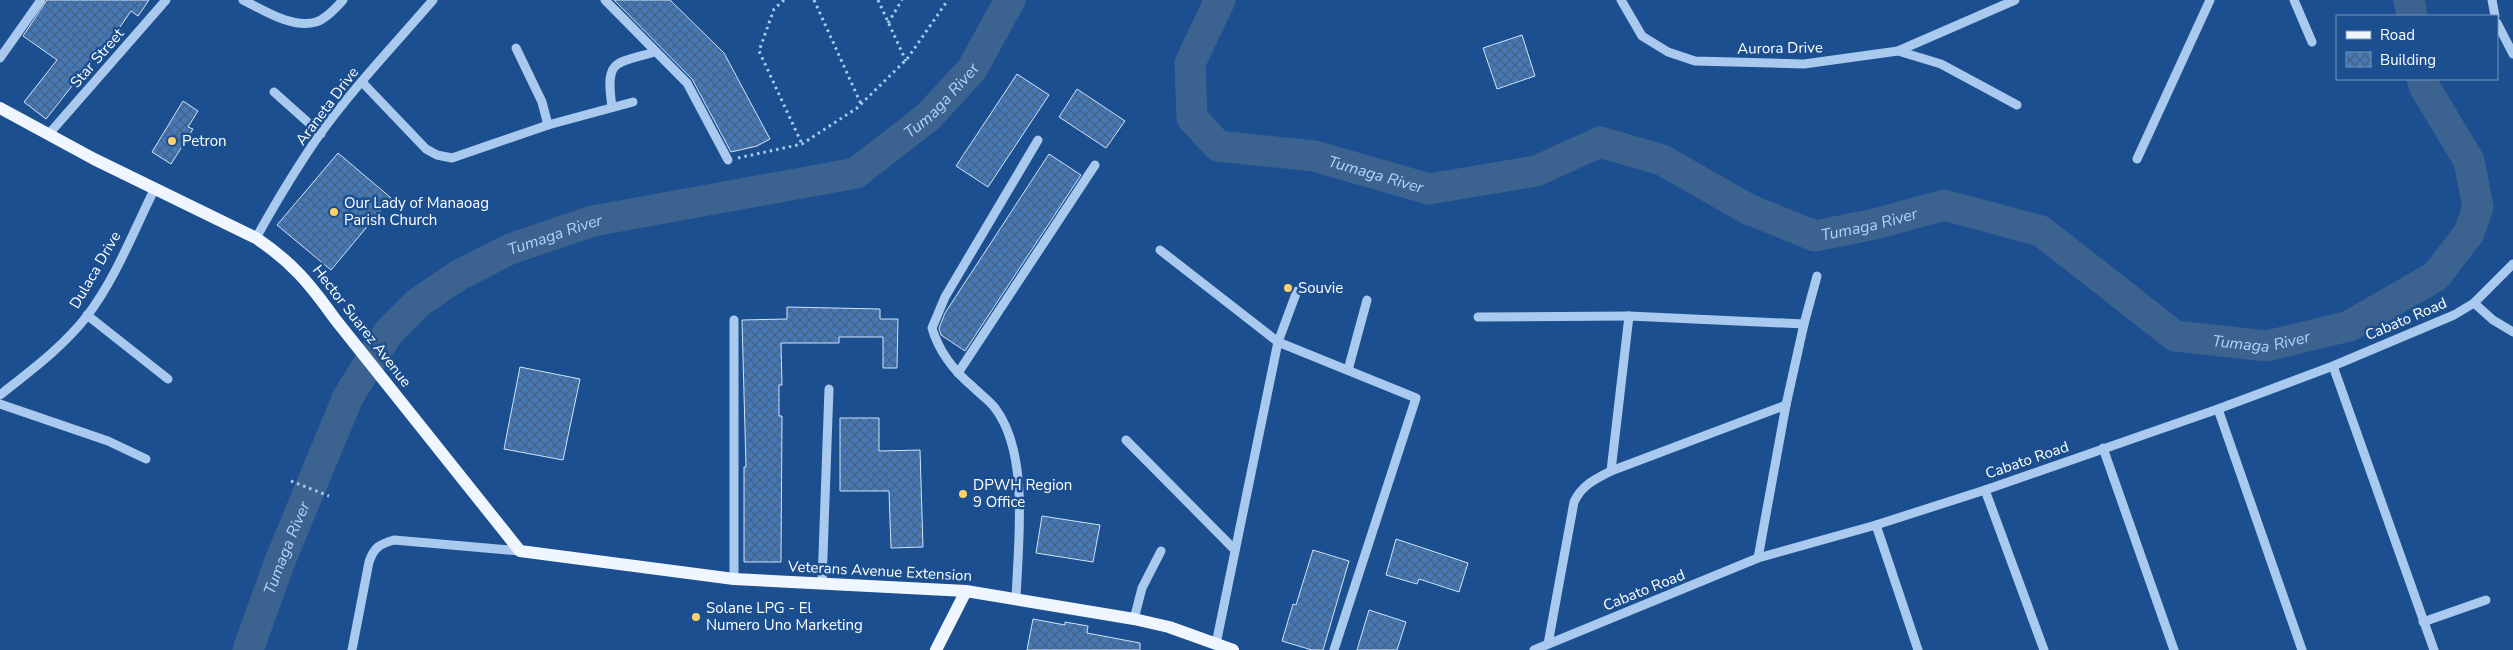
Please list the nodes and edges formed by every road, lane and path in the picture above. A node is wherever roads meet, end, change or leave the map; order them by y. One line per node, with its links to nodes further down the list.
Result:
1 (41, 0): 25 (street)
2 (166, 0): 36 (street, Star Street)
3 (243, 0): 4 (street)
4 (342, 0)
5 (433, 0): 27 (street, Araneta Drive)
6 (605, 0): 23 (street)
7 (784, 0): 38 (path)
8 (814, 0): 30 (path)
9 (878, 0): 18 (path)
10 (902, 0): 18 (path)
11 (948, 0): 26 (path)
12 (1621, 0): 22 (street, Aurora Drive)
13 (2015, 0): 22 (street, Aurora Drive)
14 (2210, 0): 39 (street)
15 (2294, 0): 20 (street)
16 (2492, 0): 17 (street)
17 (2495, 15)
18 (888, 24): 26 (path)
19 (2498, 26): 24 (street)
20 (2312, 42)
21 (516, 48): 34 (street)
22 (1898, 51): 31 (street)
23 (655, 52): 32 (street); 40 (street)
24 (2513, 54)
25 (0, 58)
26 (906, 61): 30 (path)
27 (362, 82): 34 (street); 35 (street, Araneta Drive)
28 (274, 92): 35 (street)
29 (633, 102): 32 (street)
30 (861, 104): 38 (path)
31 (2017, 105)
32 (612, 107): 34 (street)
33 (0, 108): 36 (main road, Hector Suarez Avenue)
34 (548, 125)
35 (321, 134): 43 (street, Araneta Drive)
36 (48, 135): 42 (main road, Hector Suarez Avenue)
37 (1038, 140): 59 (street)
38 (802, 144): 40 (path)
39 (2137, 159)
40 (728, 160)
41 (1095, 165): 59 (street)
42 (154, 188): 43 (main road, Hector Suarez Avenue); 50 (street, Dulaca Drive)
43 (256, 238): 75 (main road, Hector Suarez Avenue)
44 (1160, 250): 56 (street)
45 (2513, 264): 49 (street, Cabato Road)
46 (1817, 276): 54 (street)
47 (1297, 291): 56 (street)
48 (1367, 300): 58 (street)
49 (2474, 303): 55 (street); 57 (street, Cabato Road)
50 (88, 315): 60 (street); 62 (street, Dulaca Drive)
51 (1629, 316): 52 (street); 54 (street); 69 (street)
52 (1478, 317)
53 (734, 320): 78 (street)
54 (1804, 324): 64 (street)
55 (2513, 332)
56 (1278, 342): 58 (street); 74 (street)
57 (2333, 366): 65 (street, Cabato Road); 84 (street)
58 (1348, 370): 90 (street)
59 (958, 373): 81 (street)
60 (168, 379)
61 (829, 389): 79 (street)
62 (0, 395)
63 (0, 404): 68 (street)
64 (1786, 404): 69 (street); 77 (street)
65 (2218, 409): 67 (street, Cabato Road); 95 (street)
66 (1126, 440): 74 (street)
67 (2102, 448): 71 (street, Cabato Road); 94 (street)
68 (146, 459)
69 (1611, 471): 86 (street)
70 (291, 481): 72 (path)
71 (1985, 490): 73 (street, Cabato Road); 93 (street)
72 (329, 496)
73 (1876, 525): 77 (street, Cabato Road); 92 (street)
74 (1235, 550): 85 (street)
75 (520, 551): 78 (main road, Veterans Avenue Extension); 87 (street)
76 (1161, 551): 83 (street)
77 (1758, 558): 86 (street, Cabato Road)
78 (734, 579): 79 (main road, Veterans Avenue Extension)
79 (822, 584): 80 (main road, Veterans Avenue Extension)
80 (966, 591): 81 (main road, Veterans Avenue Extension); 88 (main road)
81 (1016, 599): 83 (main road, Veterans Avenue Extension)
82 (2486, 600): 84 (street)
83 (1134, 618): 85 (main road, Veterans Avenue Extension)
84 (2423, 622): 96 (street)
85 (1216, 644): 89 (main road, Veterans Avenue Extension)
86 (1548, 644): 91 (street, Cabato Road)
87 (352, 650)
88 (936, 650)
89 (1233, 650)
90 (1334, 650)
91 (1534, 650)
92 (1918, 650)
93 (2044, 650)
94 (2174, 650)
95 (2302, 650)
96 (2434, 650)

